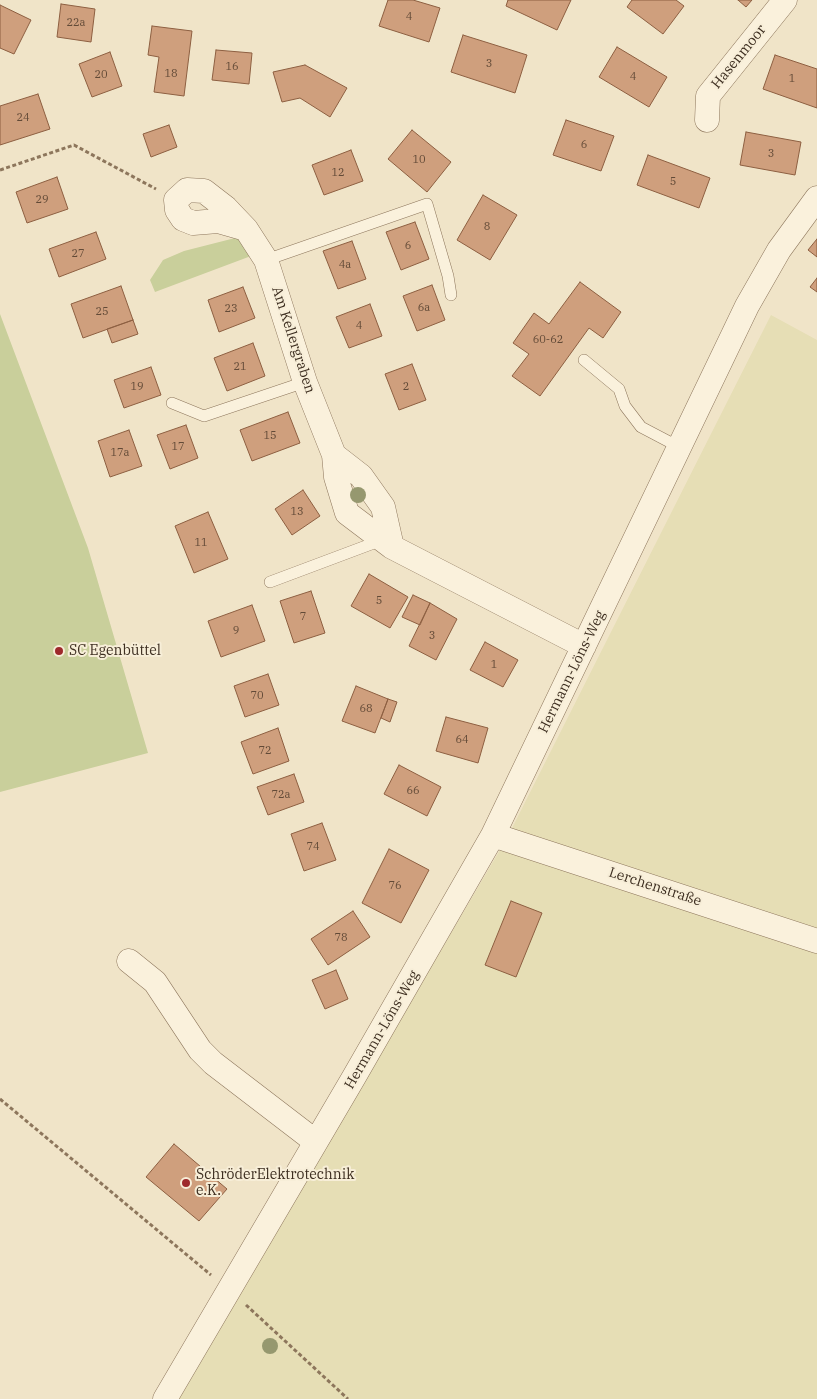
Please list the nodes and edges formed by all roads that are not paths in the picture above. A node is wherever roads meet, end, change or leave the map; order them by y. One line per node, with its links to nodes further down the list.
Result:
1 (785, 0): 2 (street, Hasenmoor)
2 (708, 120)
3 (817, 198): 10 (street, Hermann-Löns-Weg)
4 (176, 200): 5 (street, Am Kellergraben)
5 (266, 260): 6 (lane); 8 (street, Am Kellergraben)
6 (451, 295)
7 (584, 360): 10 (lane)
8 (305, 382): 9 (lane); 11 (street, Am Kellergraben)
9 (172, 403)
10 (680, 448): 14 (street, Hermann-Löns-Weg)
11 (334, 455): 12 (street); 12 (street, Am Kellergraben)
12 (387, 544): 13 (lane); 14 (street, Am Kellergraben)
13 (270, 582)
14 (584, 646): 15 (street, Hermann-Löns-Weg)
15 (493, 835): 16 (street, Lerchenstraße); 18 (street, Hermann-Löns-Weg)
16 (817, 941)
17 (130, 961): 18 (street)
18 (316, 1142): 19 (street, Hermann-Löns-Weg)
19 (165, 1399)

